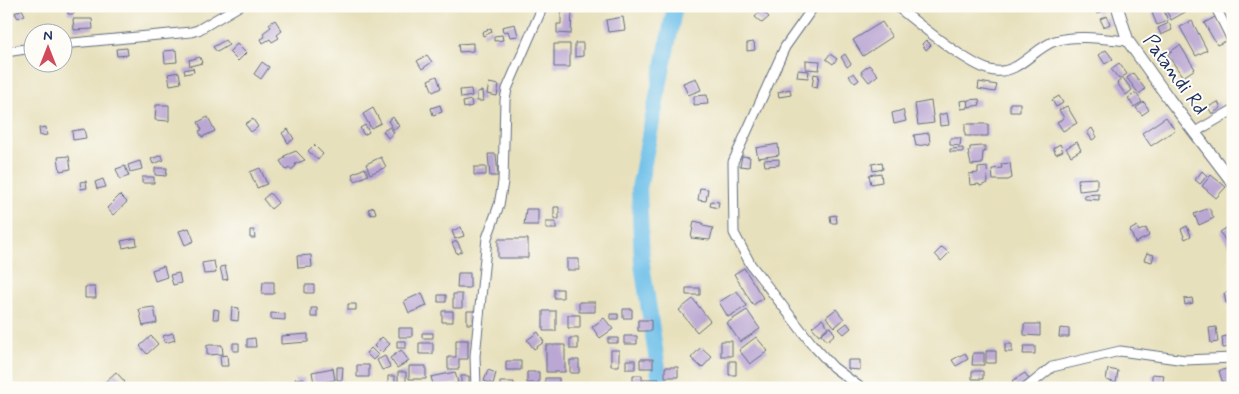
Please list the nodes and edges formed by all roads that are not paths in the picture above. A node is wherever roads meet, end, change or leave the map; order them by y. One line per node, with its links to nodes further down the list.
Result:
1 (239, 6): 9 (street)
2 (543, 6): 16 (street)
3 (814, 6): 17 (street)
4 (896, 6): 7 (street)
5 (1117, 6): 7 (street, Patandi Rd)
6 (1215, 6): 8 (street)
7 (1128, 41): 13 (street, Patandi Rd)
8 (1233, 42)
9 (72, 43)
10 (22, 50): 11 (street)
11 (6, 52)
12 (1233, 110): 13 (street)
13 (1195, 132): 14 (street, Patandi Rd)
14 (1233, 184)
15 (1233, 358): 18 (street)
16 (476, 388)
17 (861, 388)
18 (1026, 388)

